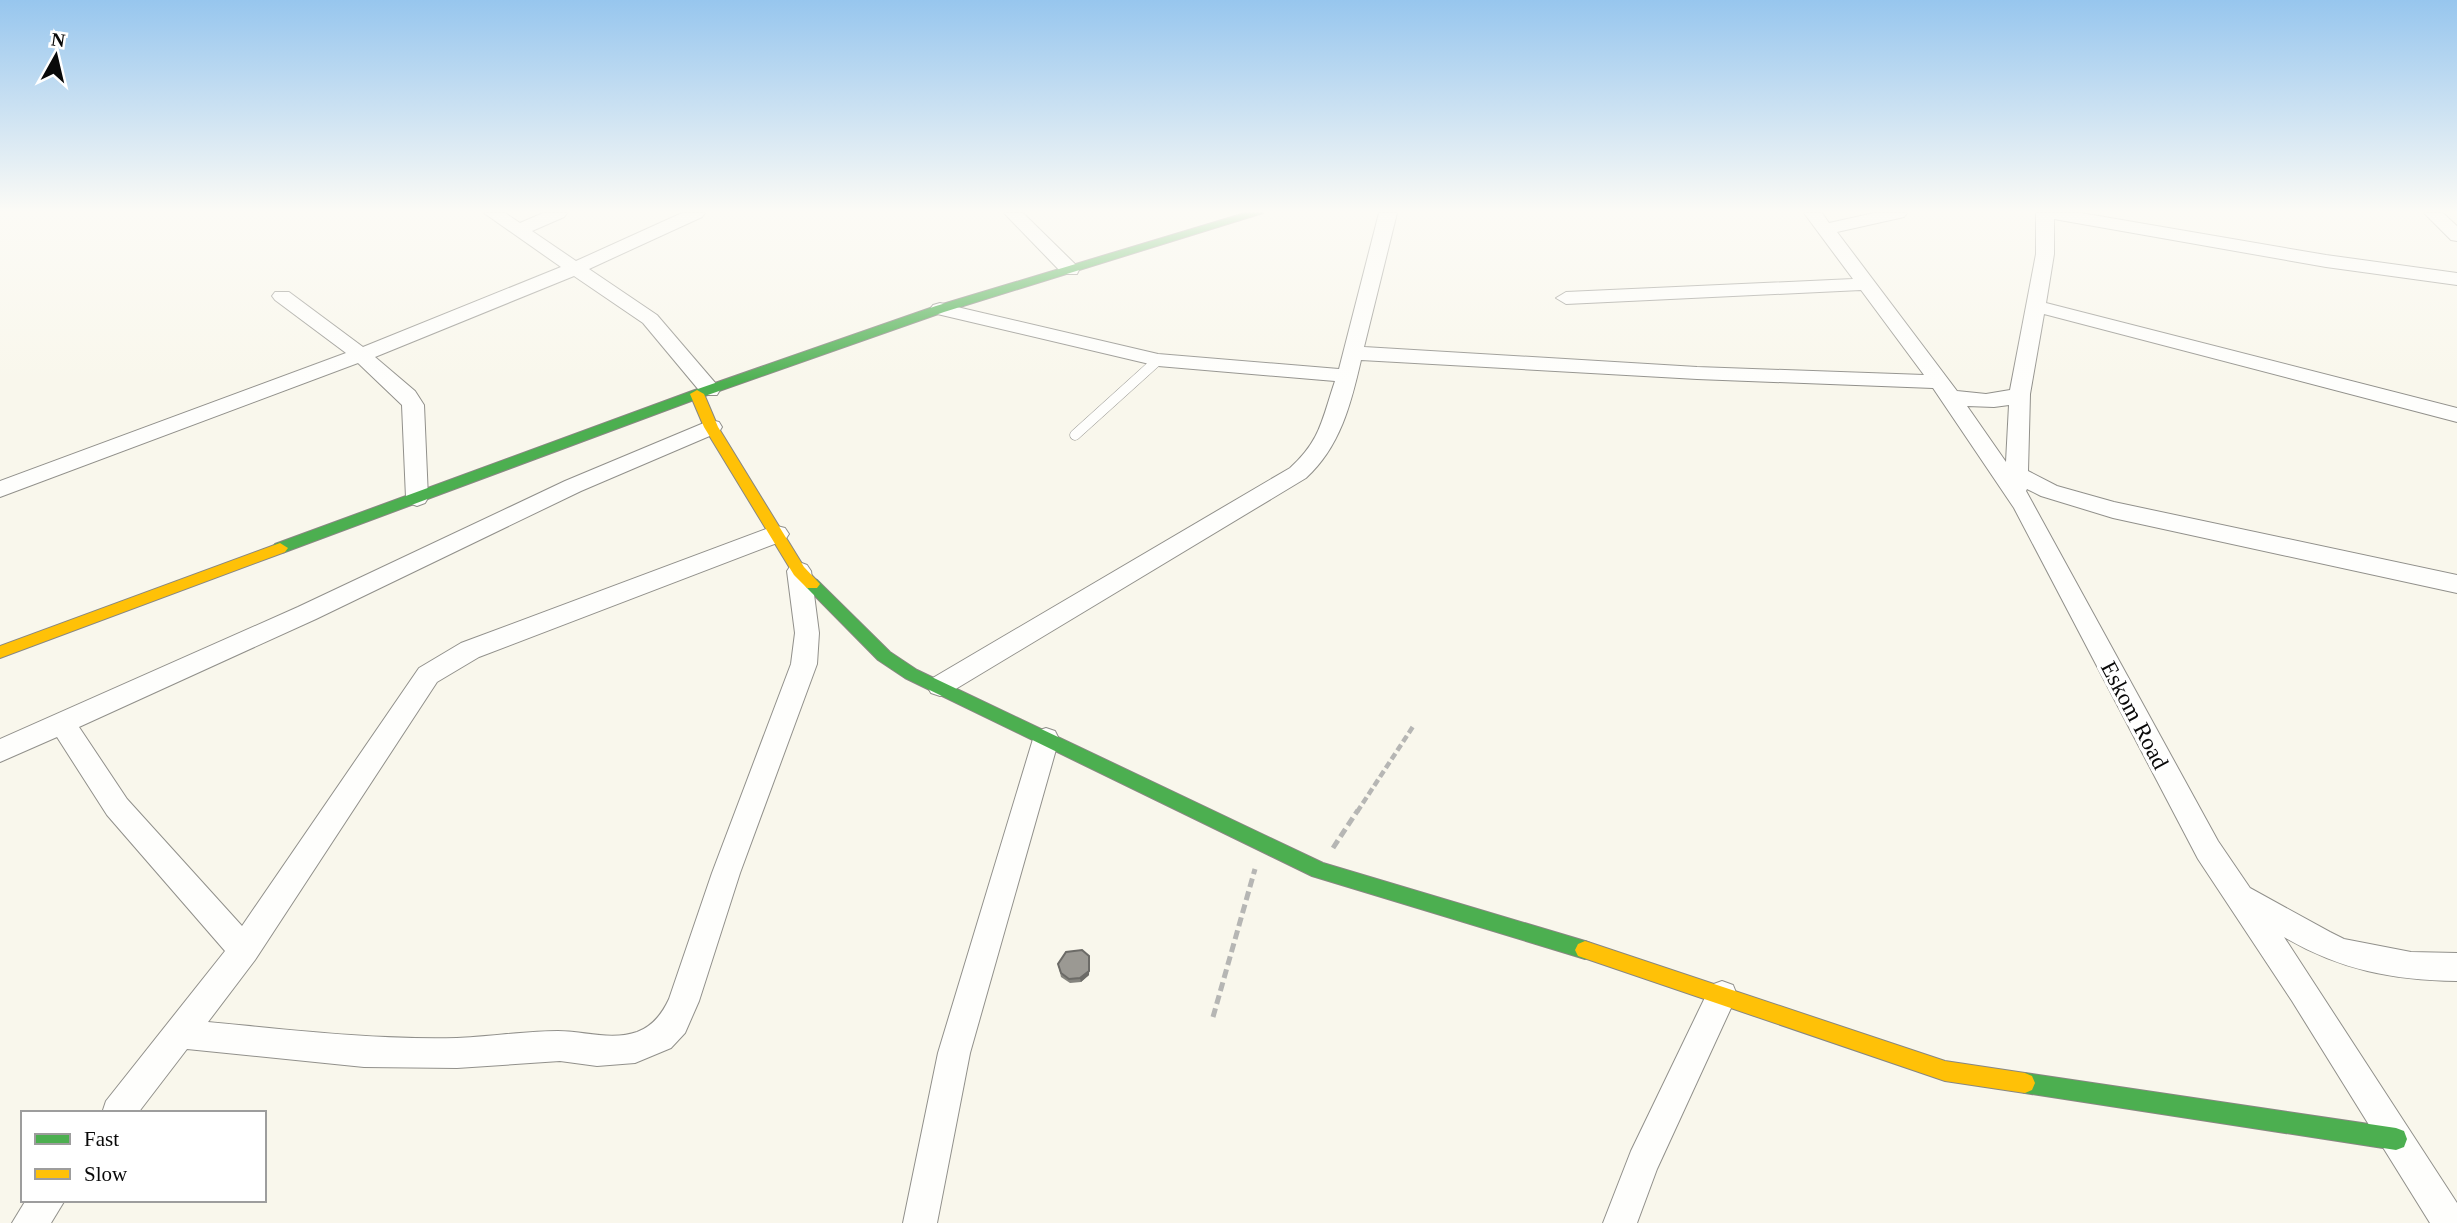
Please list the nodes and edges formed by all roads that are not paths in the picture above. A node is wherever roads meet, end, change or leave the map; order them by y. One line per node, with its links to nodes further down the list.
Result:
1 (571, 270): 15 (street)
2 (576, 270): 19 (street)
3 (1070, 270): 13 (street)
4 (1374, 270): 14 (street)
5 (1857, 270): 9 (street, Eskom Road)
6 (2042, 270): 12 (street)
7 (2392, 270): 8 (street)
8 (2457, 279)
9 (1868, 284): 11 (street); 18 (street, Eskom Road)
10 (282, 296): 15 (street)
11 (1566, 298)
12 (2036, 306): 20 (street); 21 (street)
13 (940, 309): 16 (street); 19 (street)
14 (1353, 352): 17 (street); 18 (street)
15 (361, 355): 25 (street); 26 (street)
16 (1158, 360): 17 (street); 23 (lane)
17 (1348, 376): 31 (street)
18 (1945, 389): 20 (street); 24 (street, Eskom Road)
19 (704, 392): 22 (street); 26 (street)
20 (2020, 394): 24 (street)
21 (2457, 415)
22 (711, 427): 27 (street); 32 (street)
23 (1076, 435)
24 (2016, 484): 29 (street); 35 (street, Eskom Road)
25 (0, 489)
26 (417, 498): 30 (street)
27 (777, 534): 28 (street); 36 (street)
28 (799, 571): 31 (street); 39 (street)
29 (2457, 584)
30 (0, 652)
31 (940, 686): 33 (street)
32 (62, 723): 34 (street); 36 (street)
33 (1046, 739): 38 (street); 44 (street)
34 (0, 751)
35 (2238, 895): 37 (street); 41 (street, Eskom Road)
36 (244, 950): 39 (street)
37 (2457, 967)
38 (1723, 995): 41 (street); 45 (street)
39 (182, 1034): 40 (street)
40 (120, 1111)
41 (2396, 1139): 46 (street, Eskom Road)
42 (46, 1202): 43 (street)
43 (29, 1223)
44 (920, 1223)
45 (1620, 1223)
46 (2450, 1223)

